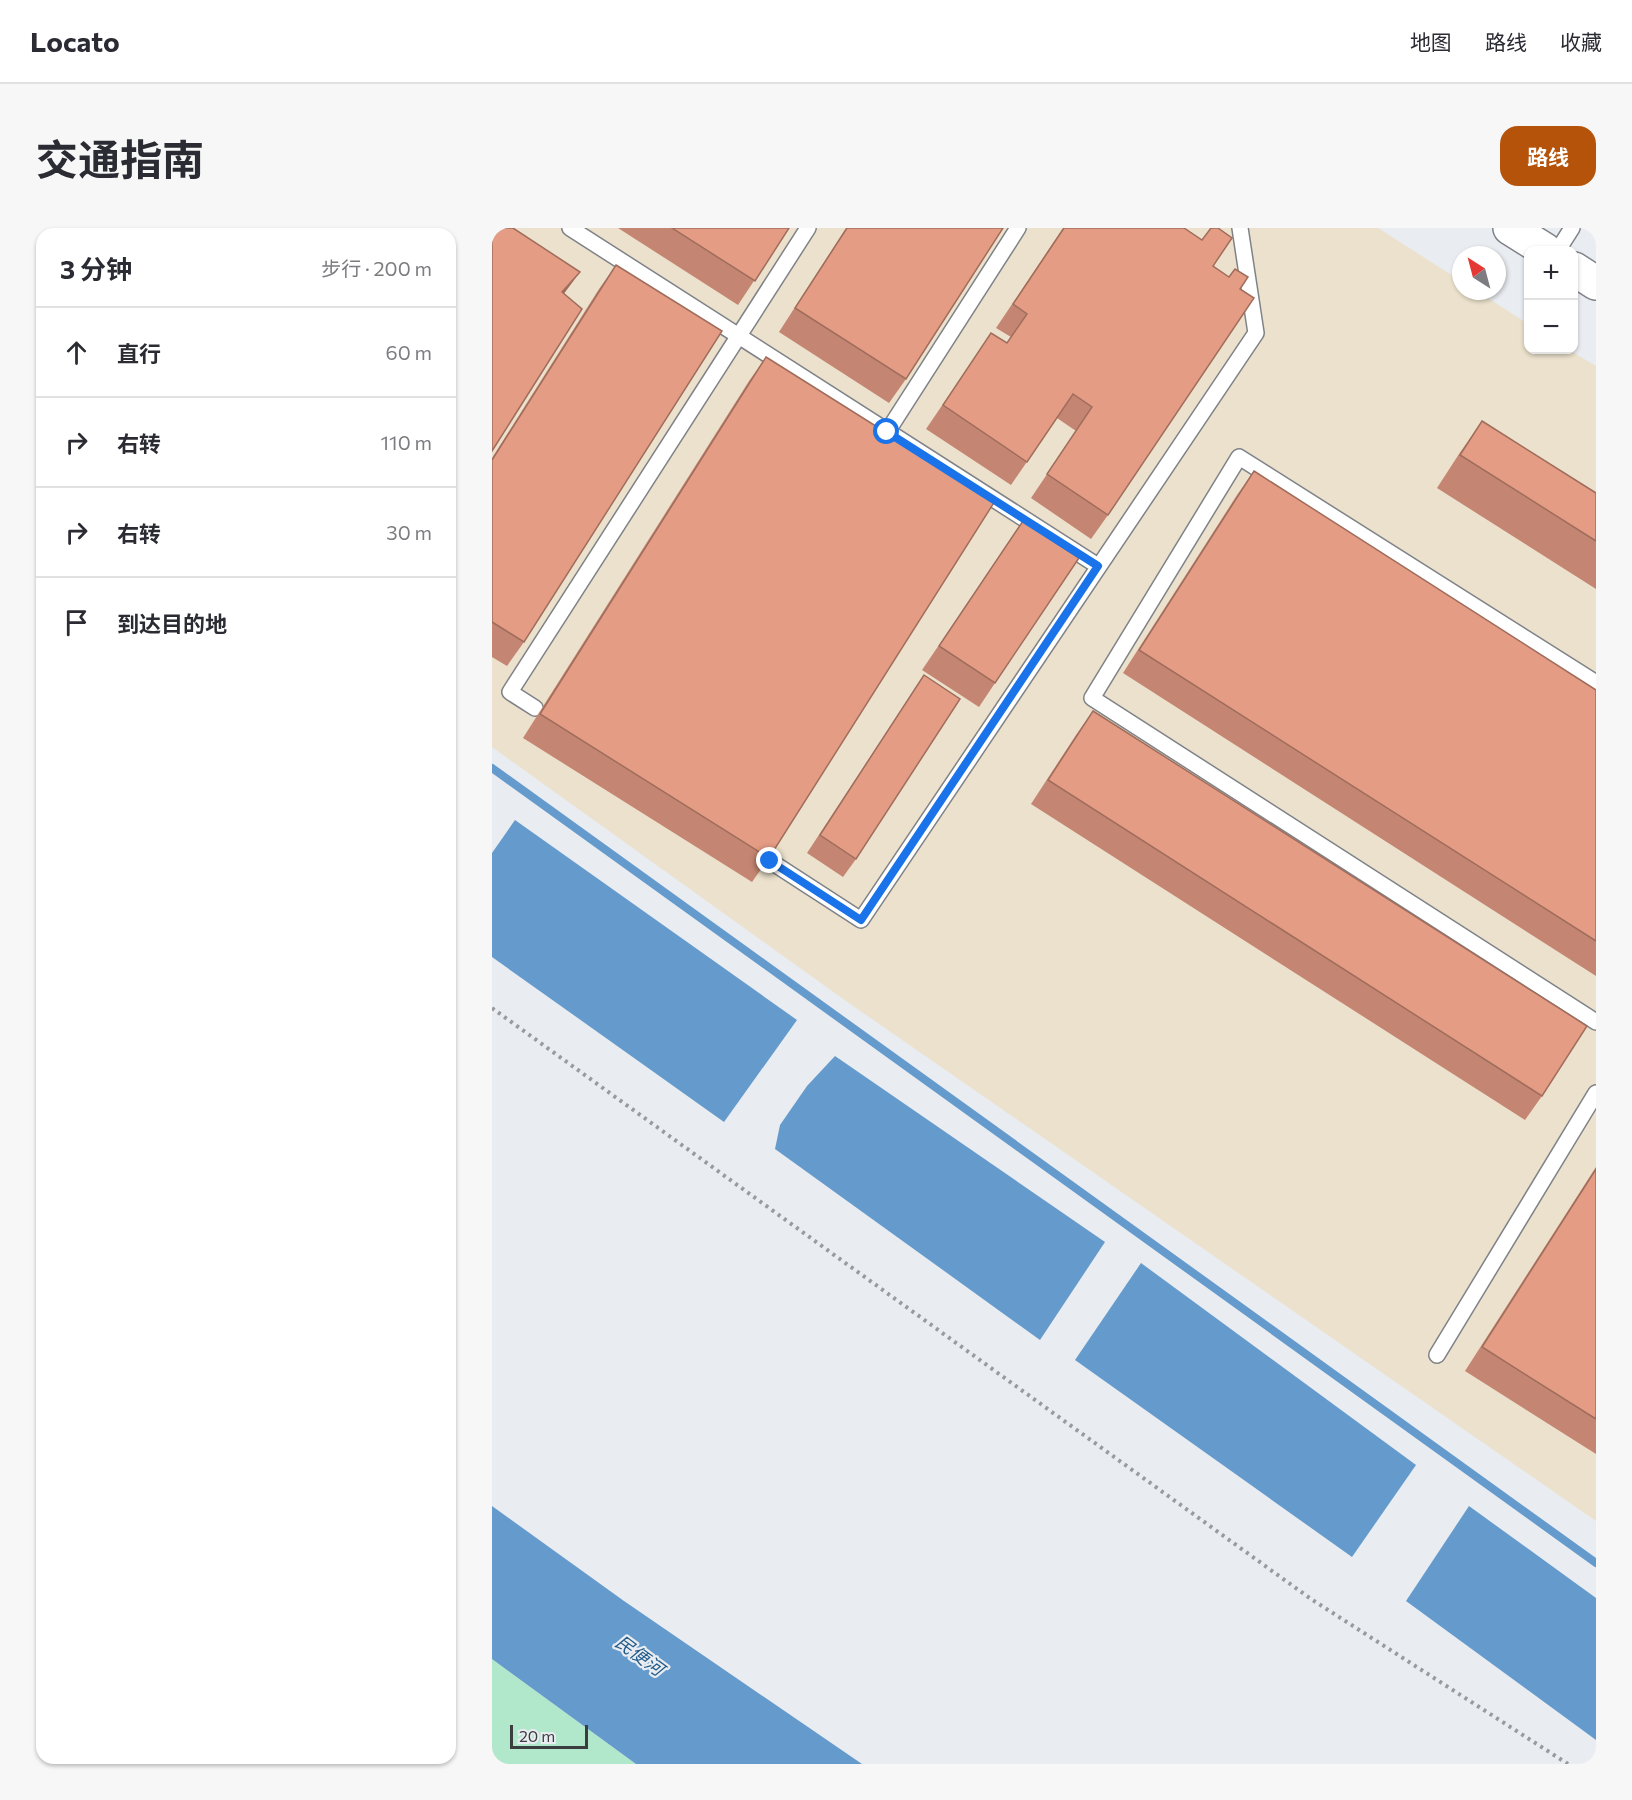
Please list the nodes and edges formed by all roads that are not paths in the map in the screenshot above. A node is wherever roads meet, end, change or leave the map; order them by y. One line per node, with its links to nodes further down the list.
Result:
1 (570, 228): 11 (lane)
2 (808, 228): 11 (lane)
3 (1018, 228): 12 (lane)
4 (1240, 228): 14 (lane)
5 (1510, 228): 7 (street)
6 (1572, 228): 8 (lane)
7 (1539, 246)
8 (1561, 246)
9 (1578, 272): 10 (street)
10 (1596, 283)
11 (738, 337): 12 (lane); 16 (lane)
12 (887, 432): 13 (lane); 14 (lane)
13 (873, 453)
14 (1098, 566): 17 (lane)
15 (1596, 683): 18 (lane)
16 (535, 708)
17 (770, 861)
18 (1596, 1022)
19 (1596, 1093): 20 (lane)
20 (1437, 1355)

